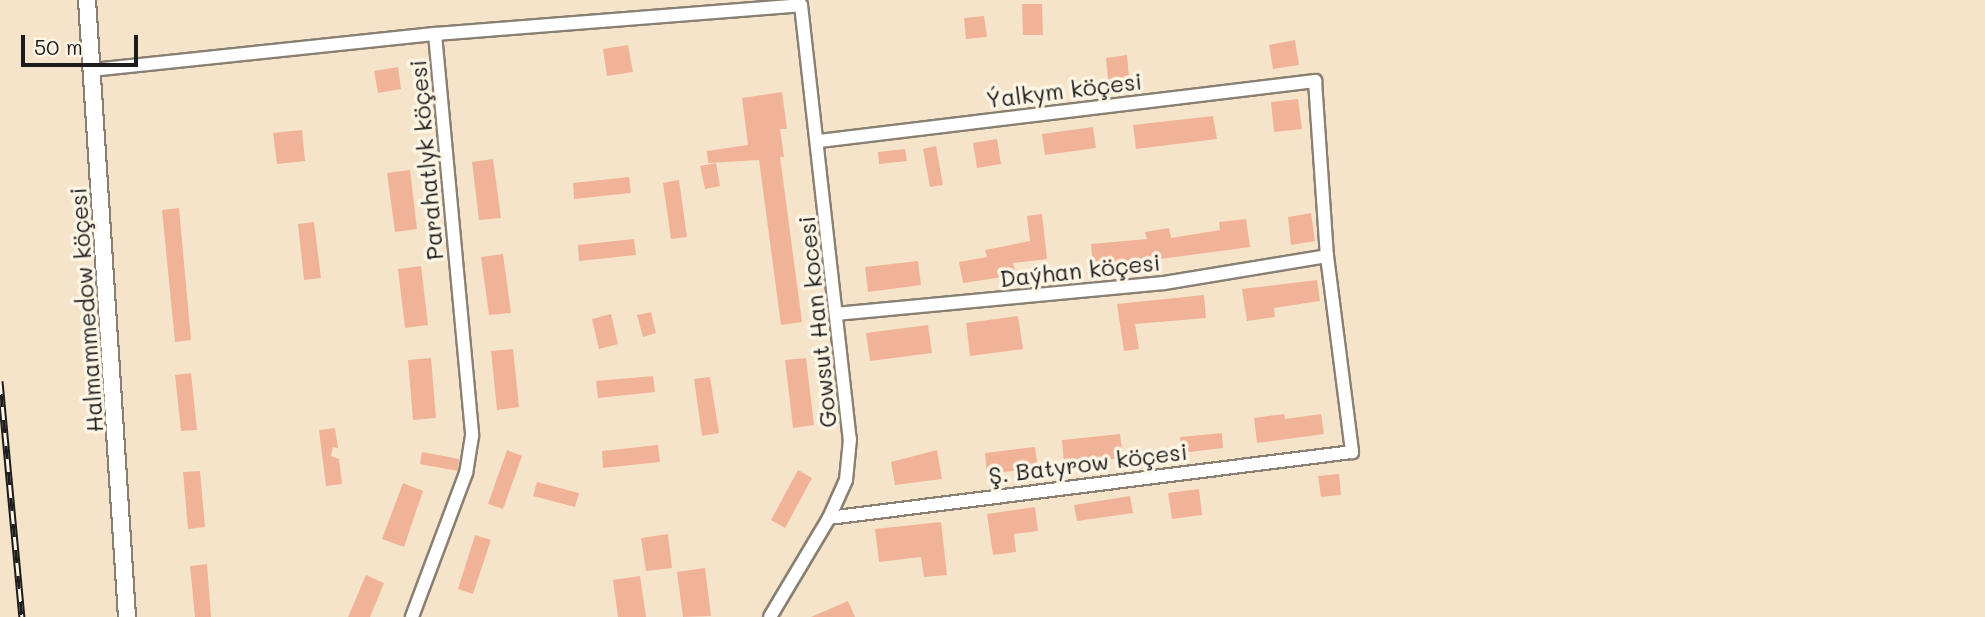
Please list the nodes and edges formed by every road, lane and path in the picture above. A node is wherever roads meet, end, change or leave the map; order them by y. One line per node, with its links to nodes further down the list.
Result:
1 (87, 0): 3 (street, Halmammedow köçesi)
2 (435, 34): 3 (street, Parahatlyk köçesi); 4 (street, Gowsut Han kocesi); 9 (street, Parahatlyk köçesi)
3 (92, 70): 8 (street, Halmammedow köçesi)
4 (819, 141): 5 (street, Ýalkym köçesi); 6 (street, Gowsut Han kocesi)
5 (1326, 256): 6 (street, Daýhan köçesi); 7 (street, Ş. Batyrow köçesi)
6 (836, 314): 7 (street, Gowsut Han kocesi)
7 (829, 518): 10 (street, Gowsut Han kocesi)
8 (127, 617)
9 (412, 617)
10 (770, 617)

